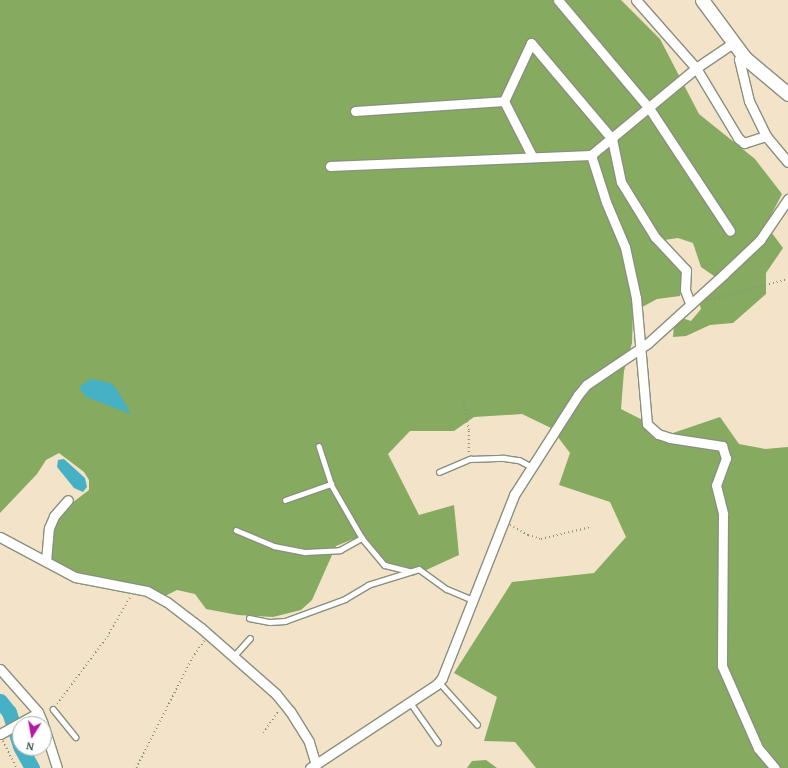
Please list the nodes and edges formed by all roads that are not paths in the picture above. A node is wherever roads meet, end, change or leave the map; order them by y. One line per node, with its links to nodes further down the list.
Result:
1 (558, 0): 9 (street)
2 (636, 0): 6 (street)
3 (702, 0): 4 (street)
4 (733, 43): 5 (street); 6 (street)
5 (742, 54): 7 (street); 11 (street)
6 (696, 68): 9 (street); 11 (street)
7 (788, 94)
8 (504, 101): 10 (street); 12 (street); 14 (street)
9 (649, 108): 12 (street); 18 (street)
10 (355, 111)
11 (766, 136): 15 (street)
12 (612, 139): 13 (street); 19 (street)
13 (591, 155): 14 (street); 20 (street)
14 (532, 156): 16 (street)
15 (788, 162)
16 (330, 166)
17 (788, 199): 19 (street)
18 (730, 231)
19 (690, 303): 20 (street)
20 (640, 349): 22 (street); 49 (street)
21 (319, 446): 24 (lane)
22 (532, 467): 23 (lane); 32 (street)
23 (439, 472)
24 (331, 484): 26 (lane); 29 (lane)
25 (68, 500): 30 (street)
26 (285, 500)
27 (236, 530): 29 (lane)
28 (0, 537): 30 (street)
29 (362, 538): 31 (lane)
30 (46, 562): 35 (street)
31 (409, 571): 32 (lane); 33 (lane)
32 (473, 600): 37 (street)
33 (249, 618)
34 (250, 638): 35 (lane)
35 (232, 657): 47 (street)
36 (0, 669): 41 (street)
37 (439, 682): 38 (street); 42 (lane)
38 (410, 702): 45 (lane); 47 (street)
39 (53, 709): 44 (lane)
40 (36, 714): 43 (street)
41 (40, 716)
42 (477, 724)
43 (2, 733)
44 (76, 736)
45 (438, 742)
46 (52, 751): 48 (street)
47 (313, 766)
48 (57, 768)
49 (775, 768)

